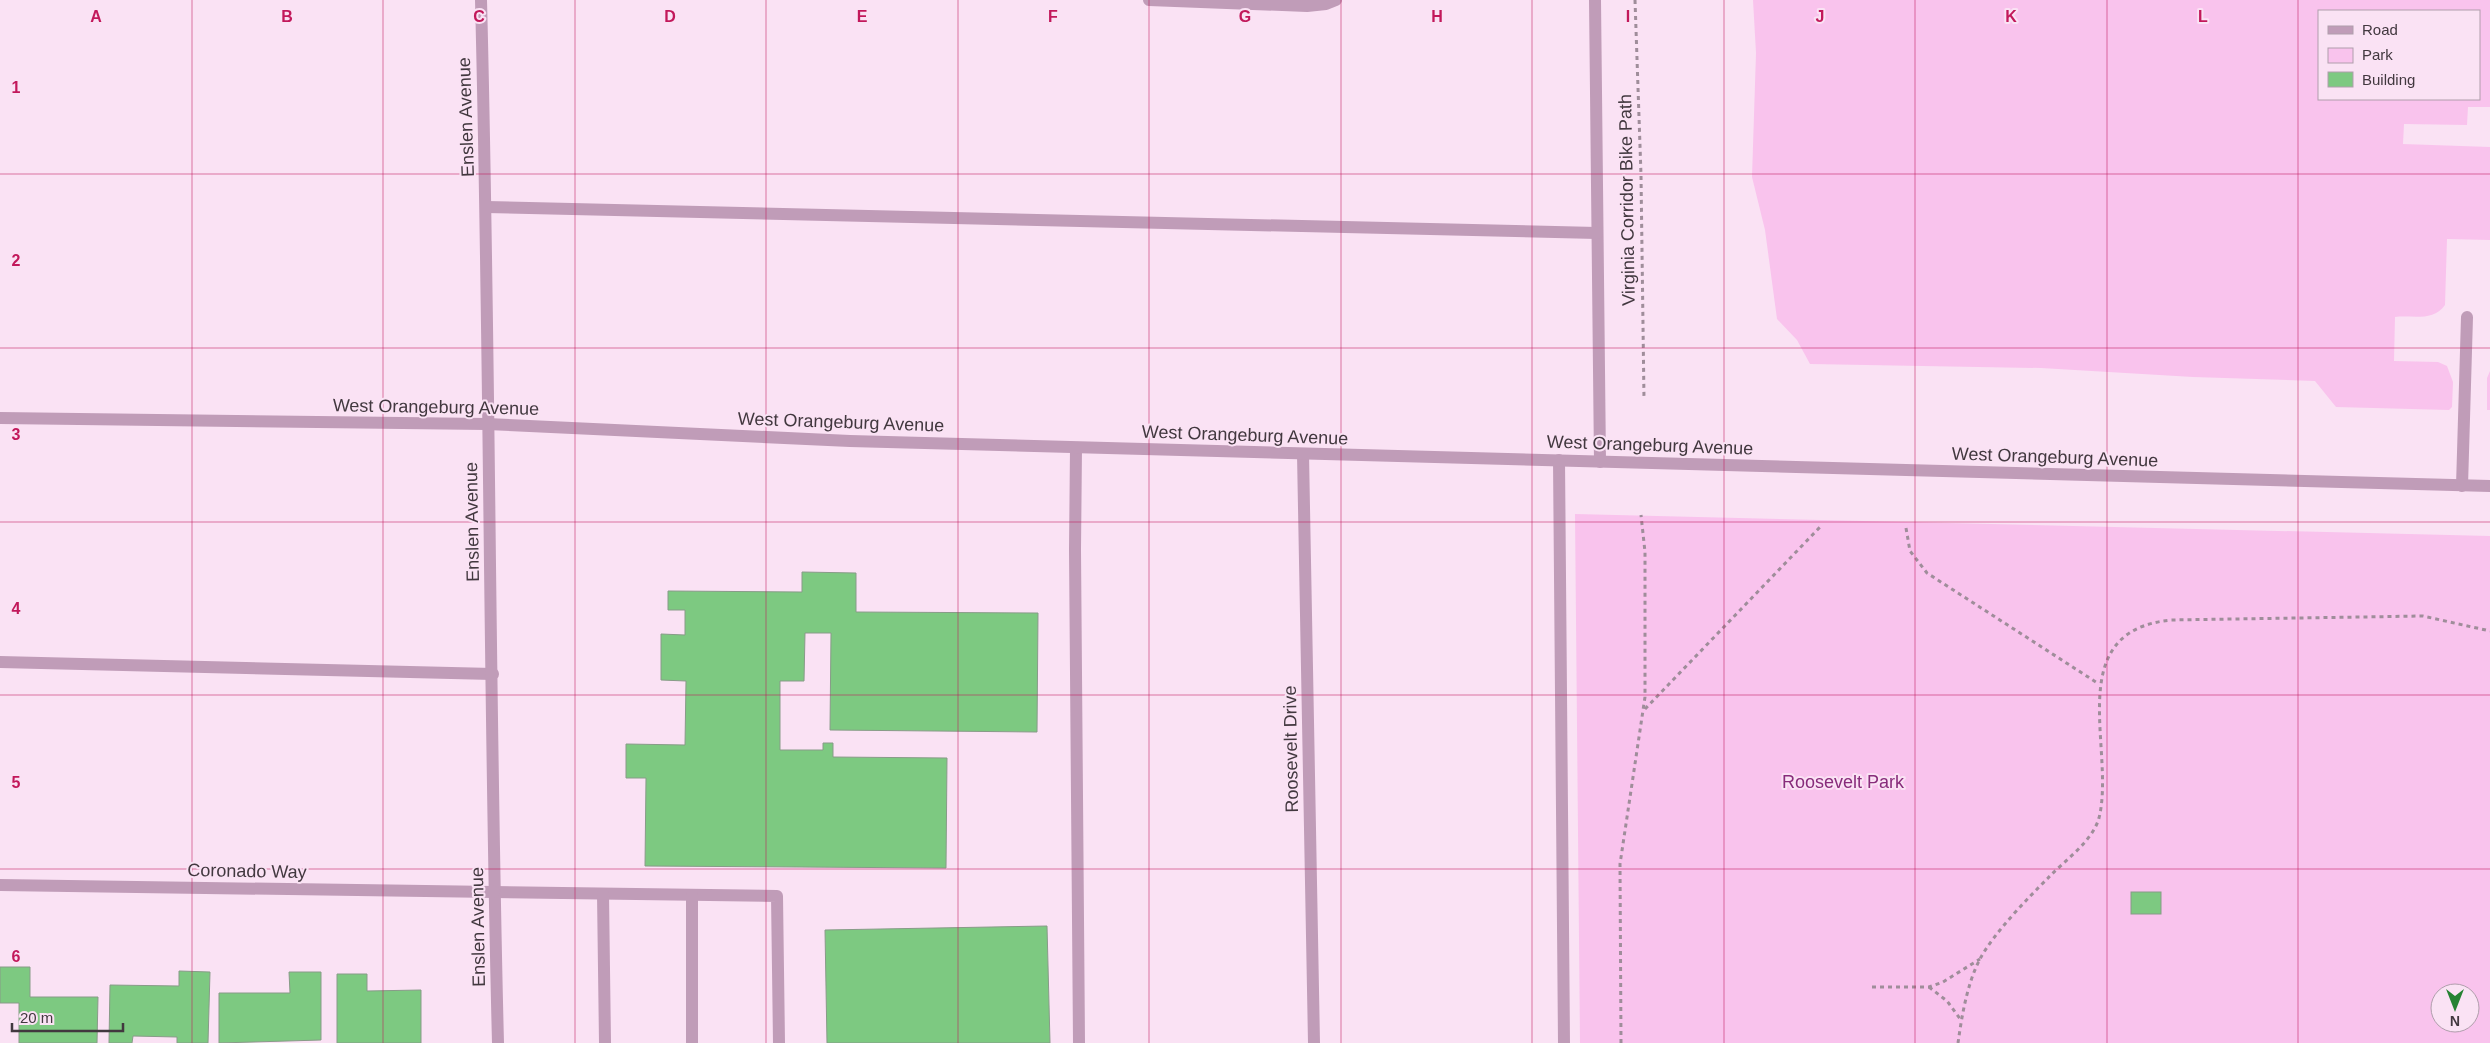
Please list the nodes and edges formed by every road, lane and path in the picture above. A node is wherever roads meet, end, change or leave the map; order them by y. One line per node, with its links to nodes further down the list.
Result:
1 (480, 0): 7 (street, Enslen Avenue)
2 (1149, 0): 3 (street)
3 (1156, 0): 4 (street)
4 (1336, 0)
5 (1595, 0): 8 (street)
6 (1635, 0): 10 (path, Virginia Corridor Bike Path)
7 (486, 207): 8 (street); 12 (street, Enslen Avenue)
8 (1598, 233): 16 (street)
9 (2466, 318): 17 (street)
10 (1644, 398)
11 (0, 418): 12 (street, West Orangeburg Avenue)
12 (487, 424): 13 (street, West Orangeburg Avenue); 24 (street, Enslen Avenue)
13 (1076, 448): 14 (street, West Orangeburg Avenue); 39 (street)
14 (1303, 454): 15 (street, West Orangeburg Avenue); 40 (street, Roosevelt Drive)
15 (1559, 460): 16 (street, West Orangeburg Avenue); 41 (street)
16 (1600, 462): 17 (street, West Orangeburg Avenue)
17 (2462, 486): 18 (street, West Orangeburg Avenue)
18 (2490, 486)
19 (1641, 515): 26 (path)
20 (1821, 526): 26 (path)
21 (1906, 528): 25 (path)
22 (2490, 631): 25 (path)
23 (0, 662): 24 (street)
24 (493, 674): 28 (street, Enslen Avenue)
25 (2099, 684): 31 (path)
26 (1644, 710): 42 (path)
27 (0, 885): 28 (street, Coronado Way)
28 (494, 892): 29 (street, Coronado Way); 35 (street, Enslen Avenue)
29 (603, 894): 30 (street, Coronado Way); 36 (street)
30 (692, 895): 37 (street); 38 (street, Coronado Way)
31 (1980, 959): 33 (path); 34 (path)
32 (1872, 987): 33 (path)
33 (1929, 987): 34 (path)
34 (1962, 1021): 43 (path)
35 (498, 1043)
36 (605, 1043)
37 (692, 1043)
38 (779, 1043)
39 (1079, 1043)
40 (1314, 1043)
41 (1564, 1043)
42 (1621, 1043)
43 (1958, 1043)

